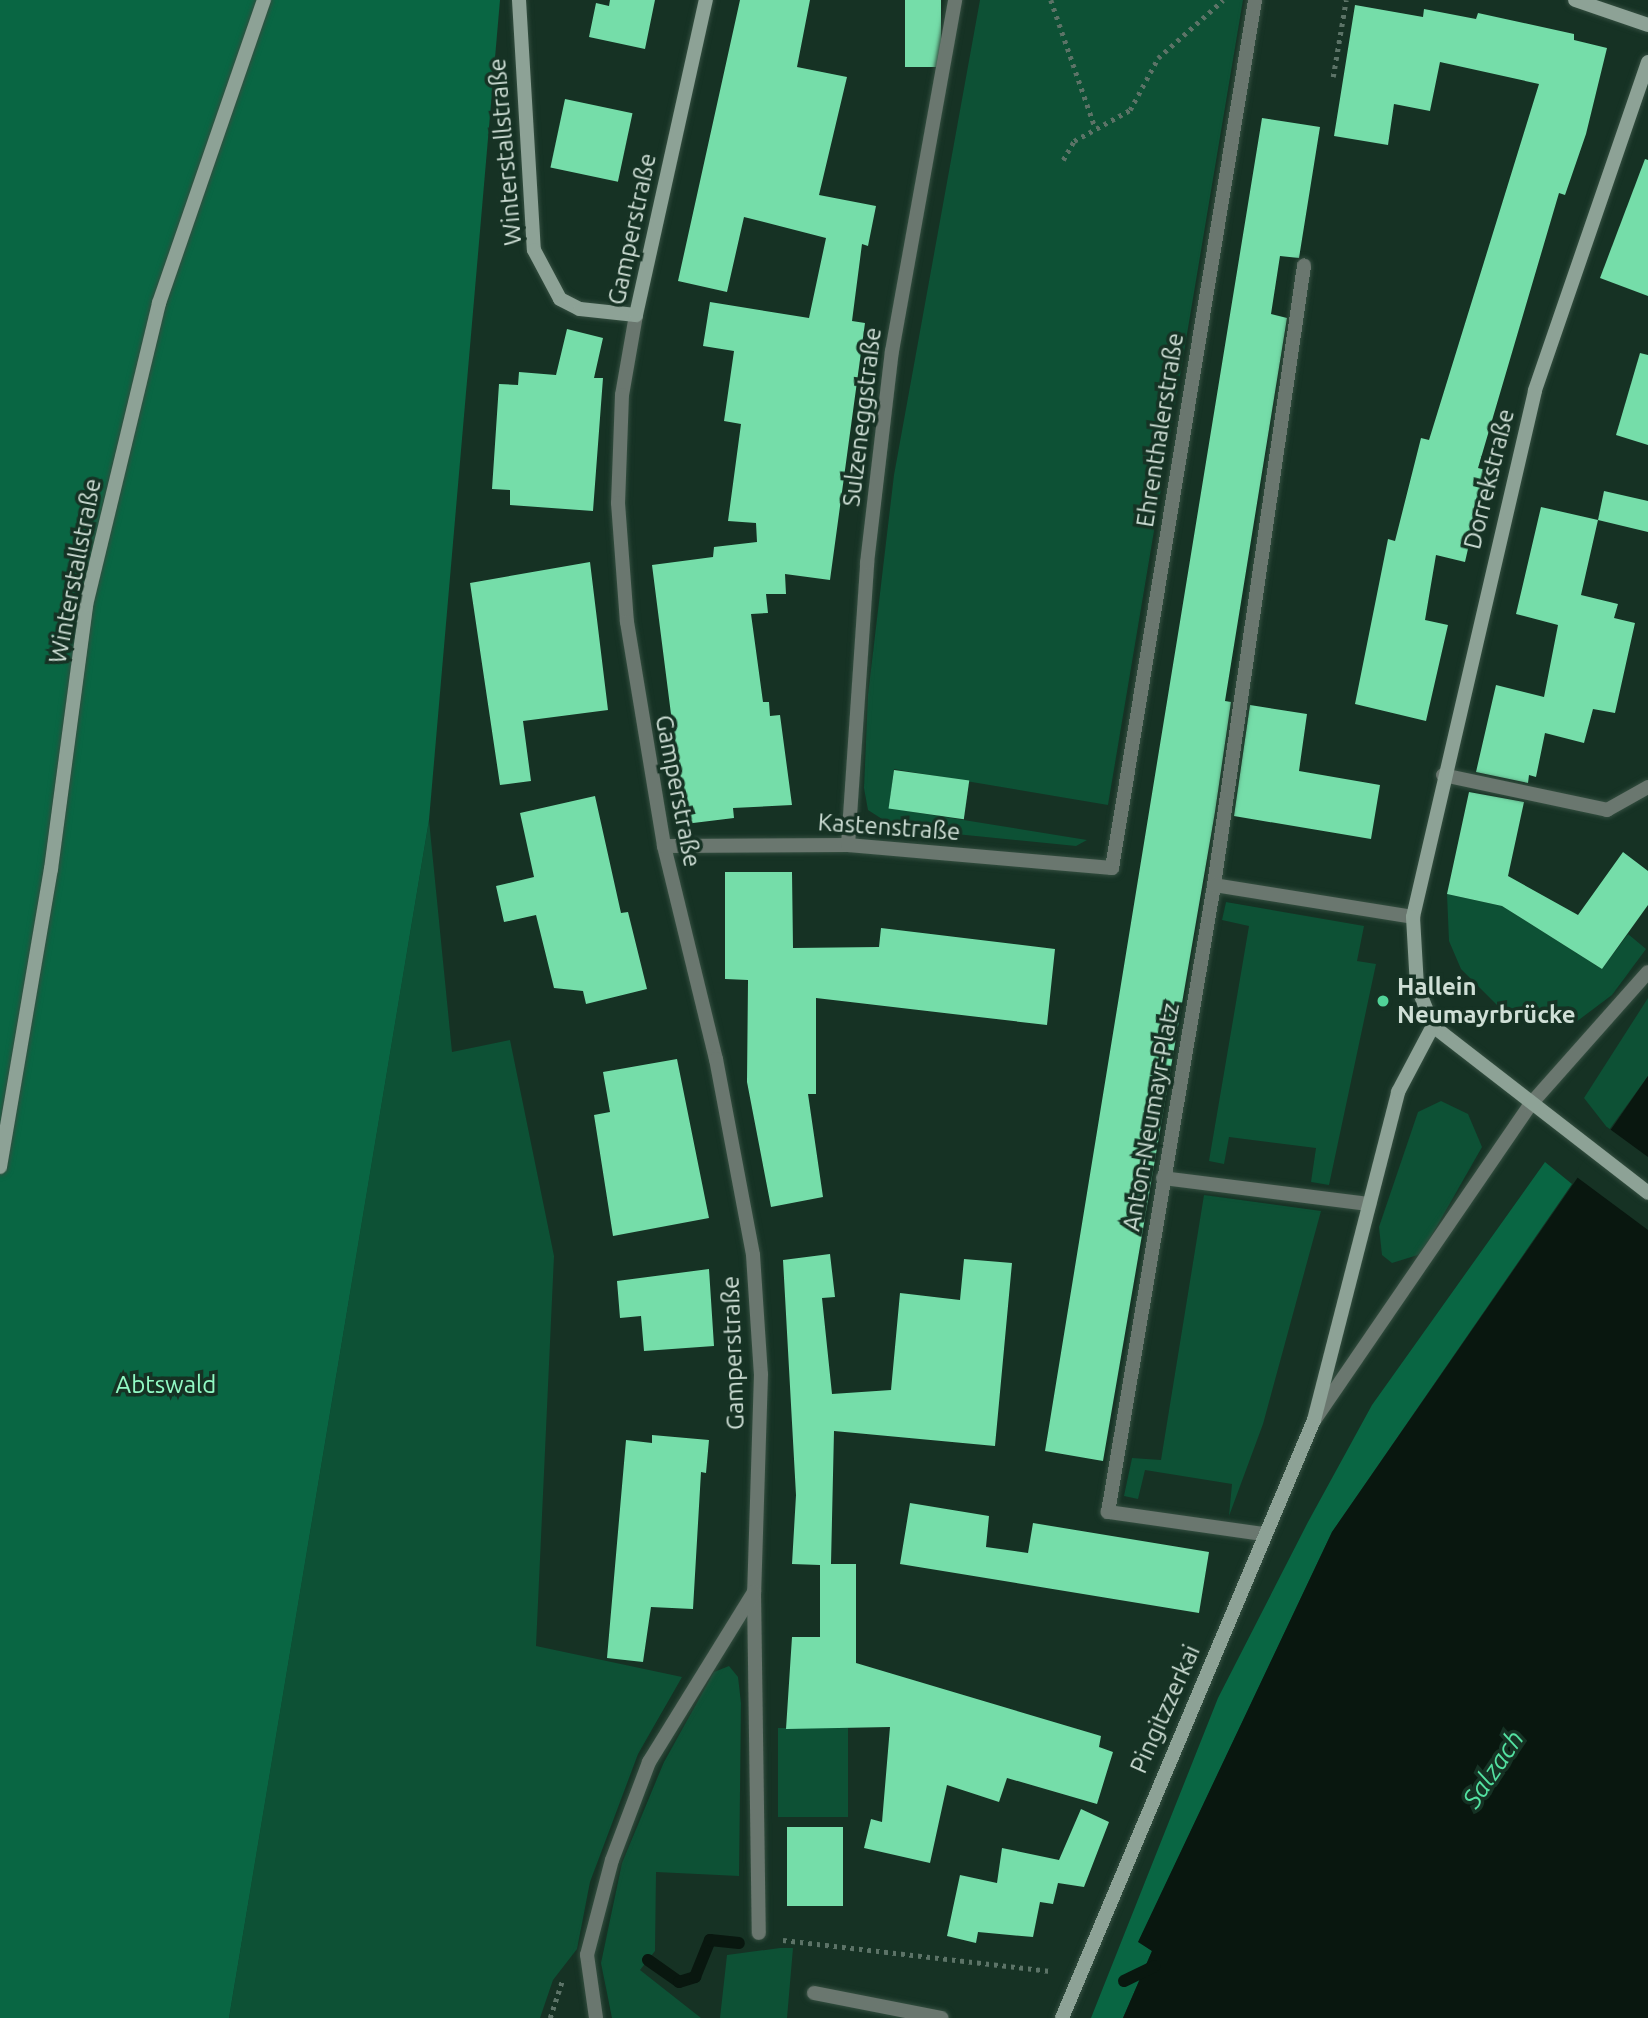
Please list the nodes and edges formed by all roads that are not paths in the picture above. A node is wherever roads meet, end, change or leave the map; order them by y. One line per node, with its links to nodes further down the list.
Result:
1 (264, 0): 21 (street, Winterstallstraße)
2 (519, 0): 10 (street, Winterstallstraße)
3 (706, 0): 10 (street, Gamperstraße)
4 (955, 0): 13 (street, Sulzeneggstraße)
5 (1255, 0): 15 (street, Ehrenthalerstraße)
6 (1575, 0): 7 (street)
7 (1648, 25)
8 (1648, 62): 11 (street, Dorrekstraße)
9 (1304, 266): 16 (street, Anton-Neumayr-Platz)
10 (636, 315): 14 (street, Gamperstraße)
11 (1443, 775): 12 (street); 17 (street, Dorrekstraße)
12 (1648, 787)
13 (848, 845): 14 (street, Kastenstraße); 15 (street, Kastenstraße)
14 (664, 846): 27 (street, Gamperstraße)
15 (1112, 868)
16 (1214, 885): 17 (street); 22 (street, Anton-Neumayr-Platz)
17 (1413, 917): 19 (street)
18 (1648, 972): 20 (street)
19 (1433, 1026): 20 (street); 24 (street)
20 (1529, 1106): 23 (street); 25 (street)
21 (0, 1167)
22 (1163, 1178): 24 (street); 26 (street, Anton-Neumayr-Platz)
23 (1648, 1194)
24 (1369, 1204): 25 (street)
25 (1314, 1420): 26 (street, Pingitzzerkai)
26 (1263, 1534): 32 (street, Pingitzzerkai)
27 (754, 1592): 28 (street, Gamperstraße); 30 (street, Gamperstraße)
28 (759, 1933)
29 (814, 1993): 31 (street)
30 (596, 2018)
31 (942, 2018)
32 (1062, 2018)

